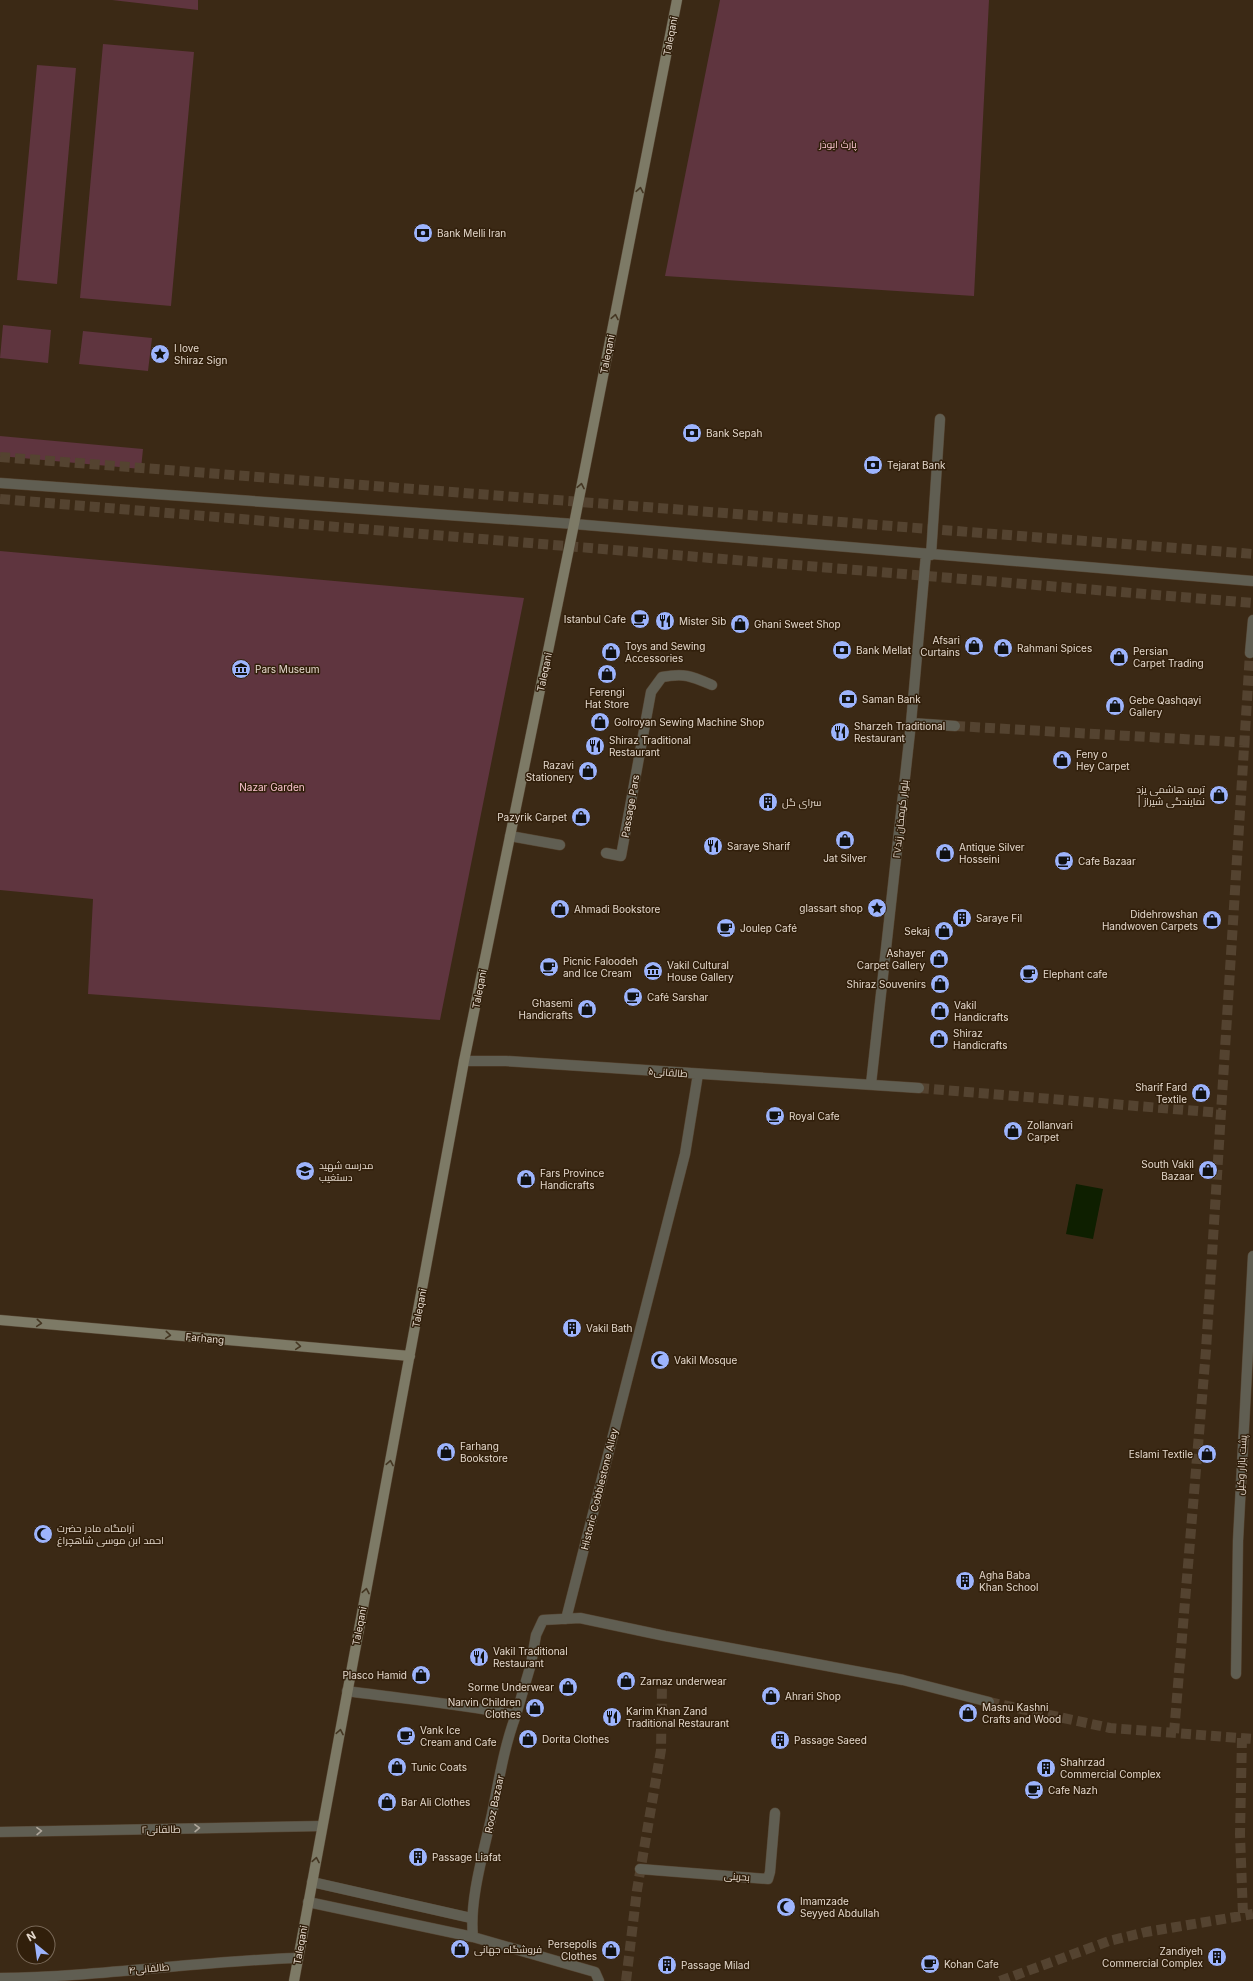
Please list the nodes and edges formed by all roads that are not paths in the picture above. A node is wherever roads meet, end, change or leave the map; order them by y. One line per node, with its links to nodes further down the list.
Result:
1 (677, 0): 4 (street, Taleqani, one-way to 1)
2 (940, 419): 5 (street, بلوار کریمخان زند۲۷)
3 (0, 483): 4 (street)
4 (574, 524): 5 (street); 12 (street, Taleqani)
5 (929, 555): 6 (street); 10 (street, بلوار کریمخان زند۲۷)
6 (1253, 581)
7 (1253, 620): 8 (street)
8 (1250, 653)
9 (712, 685): 14 (street, Passage Pars)
10 (911, 723): 11 (street); 17 (street, بلوار کریمخان زند۲۷)
11 (955, 726)
12 (510, 836): 13 (street); 15 (street, Taleqani)
13 (560, 845)
14 (606, 853)
15 (464, 1061): 16 (street, طالقانی۵); 21 (street, Taleqani)
16 (698, 1074): 17 (street, طالقانی۵); 22 (street, Historic Cobblestone Alley)
17 (871, 1084): 18 (street, طالقانی۵)
18 (919, 1088)
19 (1253, 1256): 23 (street, پشت بازار وکیل)
20 (0, 1320): 21 (street, Farhang, one-way to 21)
21 (410, 1356): 24 (street, Taleqani, one-way to 21)
22 (566, 1618): 25 (street); 26 (street)
23 (1236, 1674)
24 (347, 1691): 26 (street); 28 (street, Taleqani, one-way to 24)
25 (989, 1702)
26 (516, 1716): 33 (street, Rooz Bazaar)
27 (775, 1813): 30 (street, بحرینی)
28 (322, 1826): 29 (street, طالقانی۲, one-way to 28); 31 (street, Taleqani, one-way to 28)
29 (0, 1832)
30 (640, 1869)
31 (312, 1882): 32 (street, Taleqani); 33 (street)
32 (308, 1902): 34 (street); 35 (street, Taleqani)
33 (471, 1918): 34 (street, Rooz Bazaar)
34 (473, 1937): 38 (street)
35 (297, 1958): 36 (street, طالقانی۴); 37 (street, Taleqani)
36 (0, 1978)
37 (294, 1981)
38 (599, 1981)

